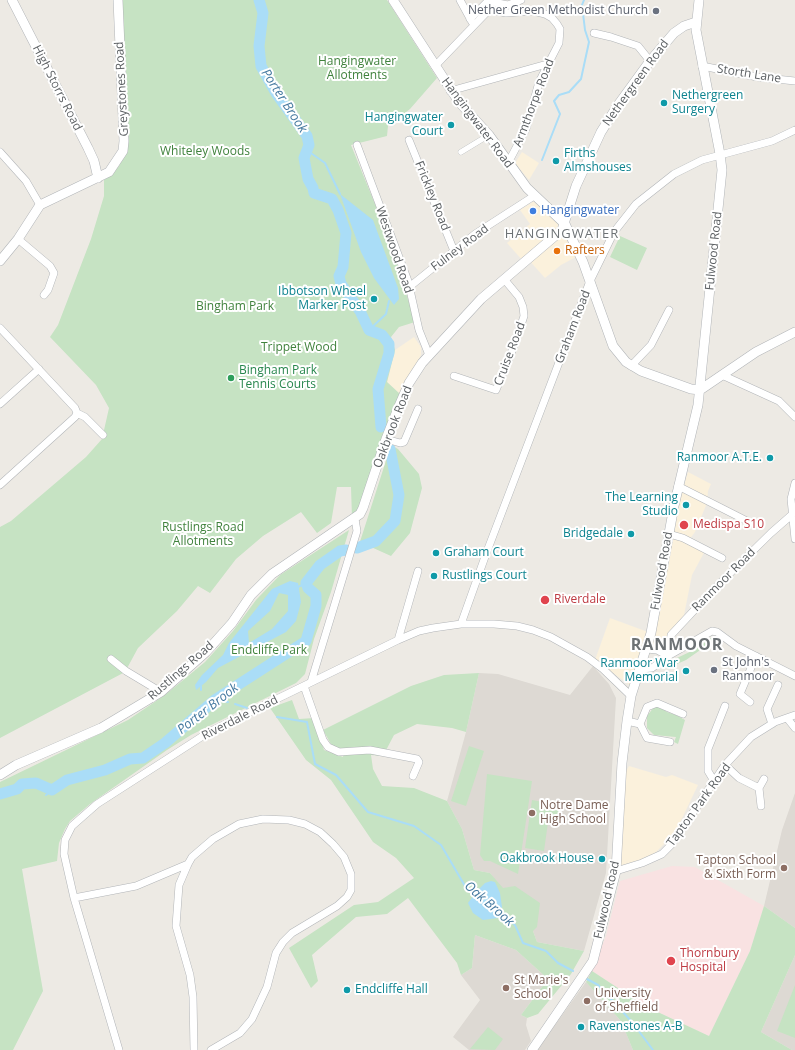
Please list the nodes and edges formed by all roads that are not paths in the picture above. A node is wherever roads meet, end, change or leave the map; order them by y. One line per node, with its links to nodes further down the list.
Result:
1 (12, 0): 24 (street, High Storrs Road)
2 (118, 0): 24 (street, Greystones Road)
3 (393, 0): 12 (street, Hangingwater Road)
4 (460, 0): 8 (street)
5 (521, 0): 8 (street)
6 (699, 0): 7 (street, Fulwood Road)
7 (696, 22): 10 (street, Nethergreen Road); 13 (street, Fulwood Road)
8 (472, 23): 11 (street, Armthorpe Road); 12 (street, Armthorpe Road)
9 (594, 33): 10 (street)
10 (650, 61): 27 (street, Nethergreen Road)
11 (547, 64): 15 (street); 23 (street, Armthorpe Road)
12 (435, 66): 15 (street, Hangingwater Road)
13 (702, 66): 14 (street, Storth Lane); 22 (street, Fulwood Road)
14 (795, 81)
15 (450, 91): 17 (street, Hangingwater Road)
16 (795, 130): 22 (street, Graham Road)
17 (489, 135): 21 (street); 23 (street, Hangingwater Road)
18 (409, 140): 29 (street, Frickley Road)
19 (357, 145): 33 (street, Westwood Road)
20 (0, 152): 26 (street)
21 (461, 152)
22 (720, 154): 32 (street, Graham Road); 43 (street, Fulwood Road)
23 (508, 164): 25 (street, Hangingwater Road)
24 (98, 178): 26 (street, Greystones Road)
25 (534, 196): 27 (street, Hangingwater Road); 29 (street, Fulney Road)
26 (40, 205): 28 (street)
27 (565, 224): 31 (street, Oakbrook Road); 32 (street, Hangingwater Road)
28 (18, 239): 30 (street); 34 (street)
29 (457, 249): 33 (street, Fulney Road)
30 (0, 261)
31 (504, 279): 38 (street, Oakbrook Road); 42 (street, Cruise Road)
32 (590, 281): 39 (street, Hangingwater Road); 60 (street, Graham Road)
33 (408, 288): 38 (street, Westwood Road)
34 (44, 295)
35 (669, 310): 39 (street)
36 (0, 328): 40 (street)
37 (795, 332): 41 (street)
38 (428, 355): 49 (street, Oakbrook Road)
39 (631, 366): 43 (street, Hangingwater Road)
40 (39, 369): 44 (street); 46 (street)
41 (722, 375): 43 (street); 47 (street)
42 (454, 376)
43 (700, 390): 52 (street, Fulwood Road)
44 (0, 404)
45 (418, 409): 49 (street)
46 (76, 413): 48 (street); 51 (street)
47 (795, 417)
48 (103, 435)
49 (386, 439): 54 (street, Oakbrook Road)
50 (795, 483): 53 (street)
51 (0, 485)
52 (678, 486): 55 (street); 56 (street, Fulwood Road)
53 (793, 513): 57 (street); 63 (street, Ranmoor Road)
54 (355, 519): 68 (street, Oakbrook Road); 71 (street, Rustlings Road)
55 (751, 523)
56 (668, 534): 58 (street); 62 (street, Fulwood Road)
57 (795, 538)
58 (722, 558)
59 (418, 571): 61 (street)
60 (461, 624): 61 (street, Riverdale Road); 72 (street, Riverdale Road)
61 (398, 640): 68 (street, Riverdale Road)
62 (647, 649): 63 (street); 66 (street, Fulwood Road)
63 (668, 656): 64 (street); 66 (street)
64 (756, 656): 67 (street); 73 (street)
65 (111, 659): 71 (street)
66 (641, 669): 72 (street, Fulwood Road)
67 (795, 676)
68 (311, 682): 70 (street, Riverdale Road)
69 (778, 685): 80 (street)
70 (304, 686): 85 (street); 92 (street, Riverdale Road)
71 (161, 692): 84 (street, Rustlings Road)
72 (631, 696): 78 (street, Fulwood Road)
73 (750, 702)
74 (725, 706): 87 (street)
75 (682, 714): 79 (street)
76 (795, 715): 77 (street, Tapton Park Road)
77 (786, 718): 80 (street, Tapton Park Road); 81 (street)
78 (626, 721): 79 (street); 91 (street, Fulwood Road)
79 (640, 724): 82 (street)
80 (772, 724): 83 (street, Tapton Park Road)
81 (795, 728)
82 (670, 742)
83 (725, 765): 87 (street, Tapton Park Road); 88 (street)
84 (0, 775)
85 (413, 776)
86 (764, 779): 88 (street)
87 (714, 781): 91 (street, Tapton Park Road)
88 (759, 788): 89 (street)
89 (761, 806)
90 (188, 864): 92 (street); 94 (street); 95 (street)
91 (616, 871): 96 (street, Fulwood Road)
92 (74, 898): 93 (street, Riverdale Road)
93 (119, 1050)
94 (194, 1050)
95 (211, 1050)
96 (532, 1050)

